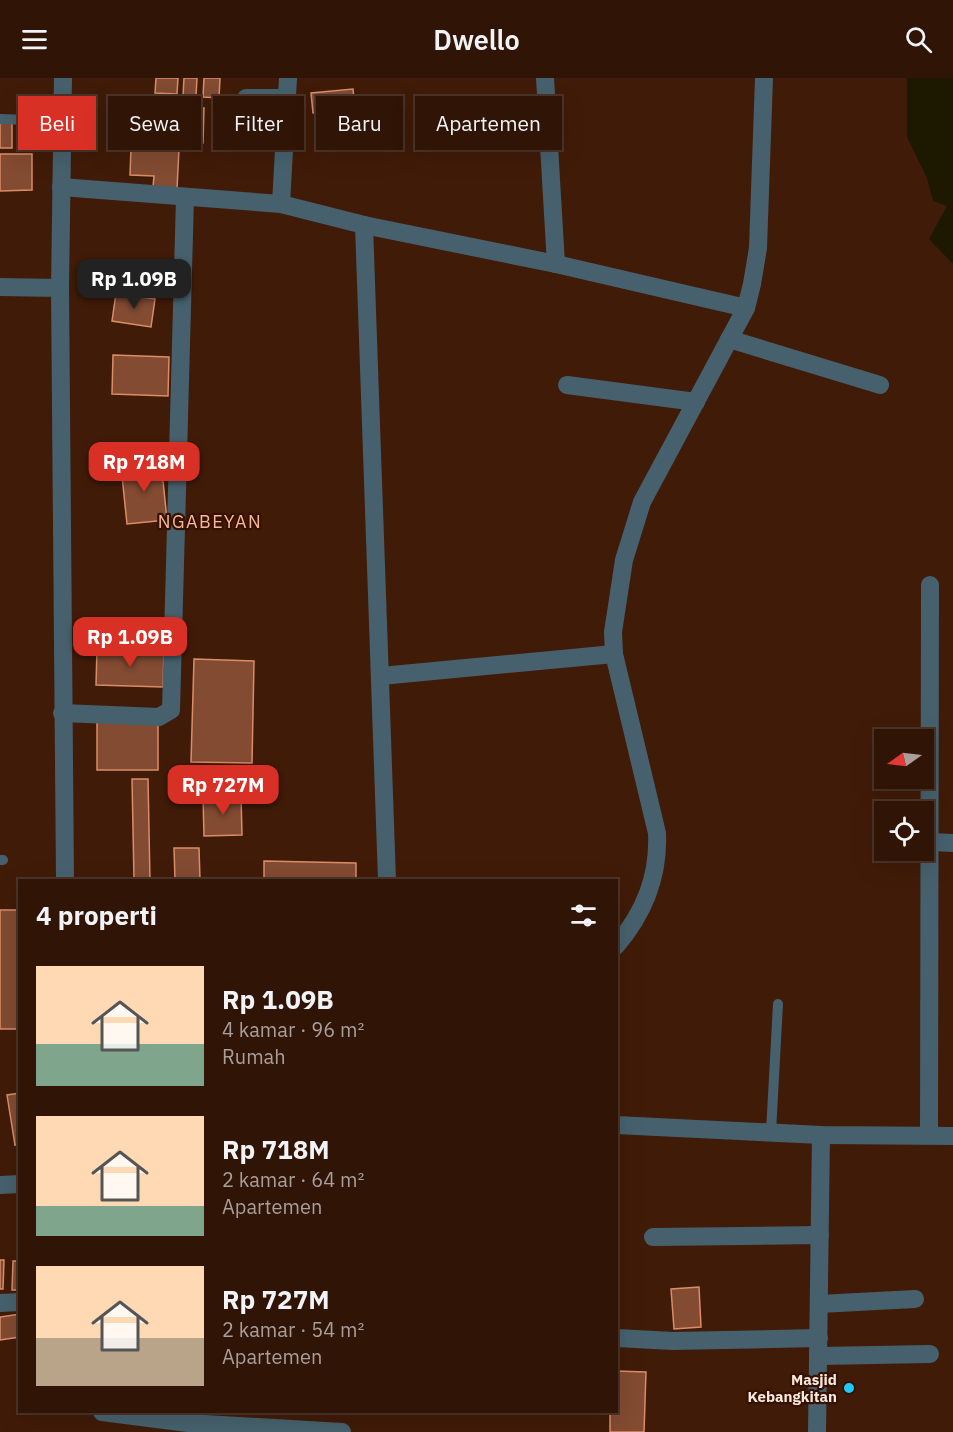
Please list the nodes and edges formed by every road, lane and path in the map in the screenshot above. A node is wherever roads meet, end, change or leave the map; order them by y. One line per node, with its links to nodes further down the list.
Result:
1 (63, 78): 5 (street)
2 (288, 78): 6 (street)
3 (545, 78): 15 (street)
4 (764, 78): 18 (street)
5 (63, 96)
6 (287, 96)
7 (0, 119): 8 (lane)
8 (18, 120)
9 (62, 150): 11 (street)
10 (284, 150): 13 (street)
11 (61, 187): 12 (street); 17 (street)
12 (185, 198): 13 (street); 26 (street)
13 (281, 204): 14 (street)
14 (364, 225): 15 (street); 25 (street)
15 (556, 264): 18 (street)
16 (0, 287): 17 (street)
17 (60, 288): 26 (street)
18 (746, 308): 19 (street)
19 (729, 339): 21 (street); 22 (street)
20 (567, 385): 22 (street)
21 (880, 385)
22 (696, 402): 24 (street)
23 (930, 585): 27 (street)
24 (614, 654): 25 (street); 33 (street)
25 (381, 676): 32 (street)
26 (62, 713): 31 (street)
27 (930, 801)
28 (934, 842): 29 (street)
29 (953, 843)
30 (930, 861): 38 (street)
31 (65, 879)
32 (387, 879)
33 (618, 943)
34 (778, 1004): 36 (lane)
35 (618, 1125): 36 (street)
36 (771, 1132): 37 (street)
37 (821, 1135): 38 (street); 42 (street)
38 (929, 1135): 39 (street)
39 (953, 1136)
40 (18, 1184): 41 (street)
41 (0, 1185)
42 (820, 1235): 43 (street); 47 (street)
43 (653, 1237)
44 (915, 1299): 47 (street)
45 (18, 1302): 46 (street)
46 (0, 1303)
47 (819, 1304): 49 (street)
48 (618, 1338): 49 (street)
49 (819, 1347): 50 (street); 53 (street)
50 (930, 1354)
51 (110, 1413): 52 (street)
52 (342, 1432)
53 (817, 1432)

